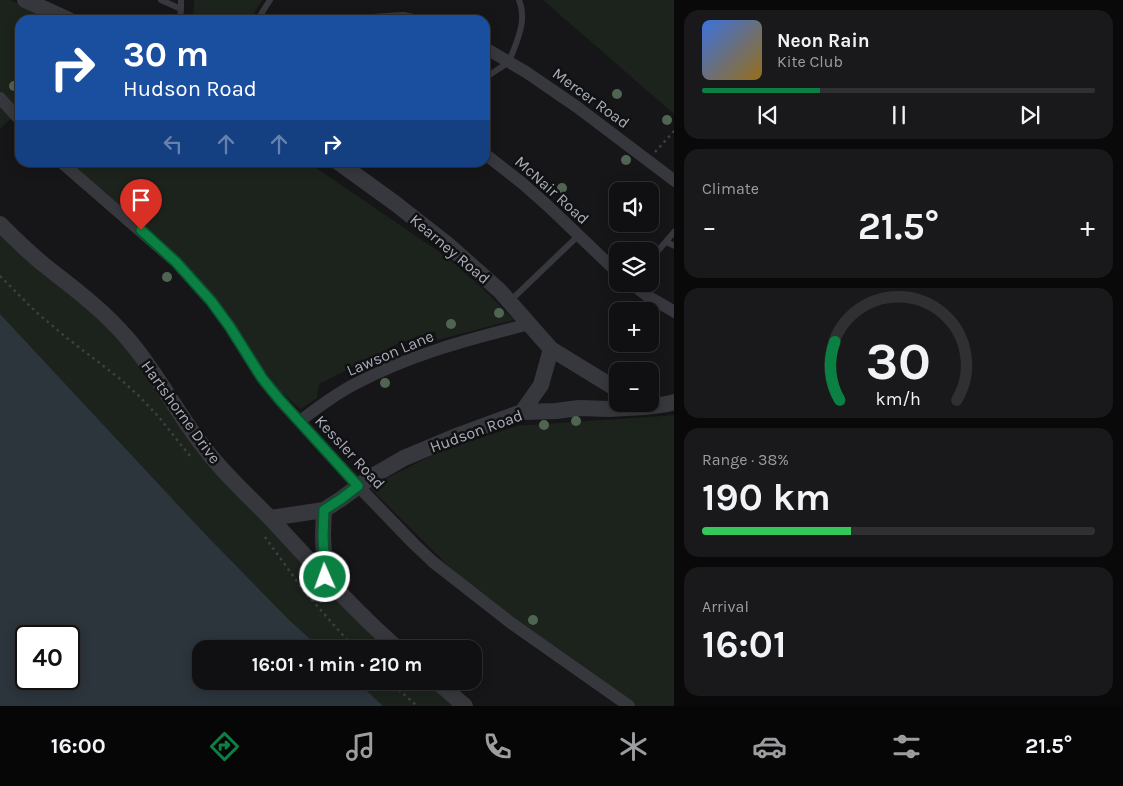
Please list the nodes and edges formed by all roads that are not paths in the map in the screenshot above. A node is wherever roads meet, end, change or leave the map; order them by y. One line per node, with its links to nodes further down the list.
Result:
1 (25, 0): 7 (street)
2 (161, 0): 6 (lane)
3 (181, 0): 6 (lane)
4 (270, 0): 9 (lane)
5 (519, 0): 11 (lane)
6 (181, 9): 8 (lane)
7 (57, 15)
8 (180, 15)
9 (260, 15)
10 (490, 51): 11 (street, Mercer Road)
11 (508, 62): 12 (lane); 18 (street, Mercer Road)
12 (490, 74)
13 (0, 98): 14 (street)
14 (15, 114)
15 (490, 158): 21 (street, McNair Road)
16 (68, 167): 36 (street, Kessler Road)
17 (345, 167): 27 (street, Kearney Road)
18 (674, 181)
19 (0, 224): 39 (street, Hartshorne Drive)
20 (674, 230): 22 (lane)
21 (579, 235): 25 (street, McNair Road); 27 (lane)
22 (666, 242): 23 (lane); 24 (lane)
23 (674, 246)
24 (659, 250)
25 (609, 264)
26 (642, 292): 28 (street)
27 (510, 302): 29 (street, Kearney Road)
28 (674, 312)
29 (530, 324): 30 (street, Kearney Road); 36 (street, Lawson Lane)
30 (551, 348): 31 (street, Kearney Road); 35 (street)
31 (609, 384)
32 (674, 402): 33 (street, Hudson Road)
33 (659, 404)
34 (609, 409): 35 (street, Hudson Road)
35 (522, 412): 37 (street, Hudson Road)
36 (300, 421): 37 (street, Kessler Road)
37 (358, 486): 38 (street, Hudson Road); 44 (street, Kessler Road)
38 (324, 510): 39 (street, Hudson Road); 40 (street)
39 (270, 518): 40 (street, Hartshorne Drive)
40 (325, 577): 41 (street, Hartshorne Drive)
41 (388, 640)
42 (446, 690): 43 (street)
43 (465, 706)
44 (629, 706)

